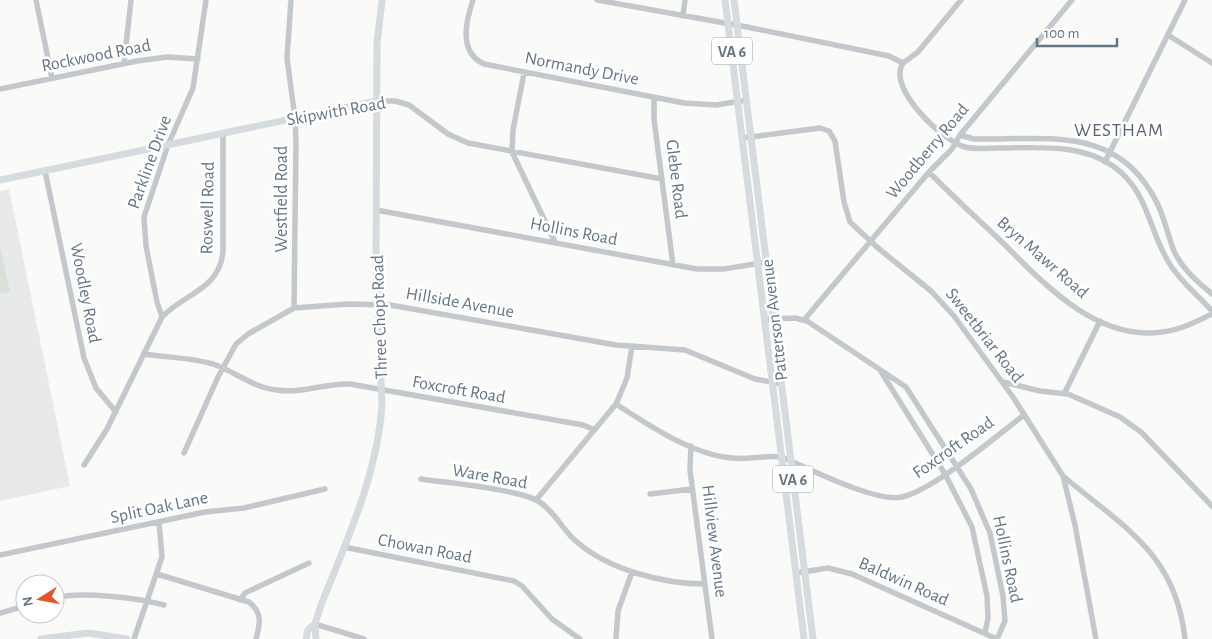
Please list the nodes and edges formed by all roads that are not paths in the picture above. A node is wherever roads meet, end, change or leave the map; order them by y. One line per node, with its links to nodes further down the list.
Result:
1 (36, 0): 23 (street)
2 (131, 0): 19 (street)
3 (206, 0): 18 (street, Parkline Drive)
4 (291, 0): 29 (street, Westfield Road)
5 (382, 0): 27 (main road, Three Chopt Road)
6 (473, 0): 22 (street, Normandy Drive)
7 (597, 0): 14 (street)
8 (685, 0): 14 (street)
9 (726, 0): 15 (main road, Patterson Avenue / VA 6)
10 (734, 0): 16 (main road, Patterson Avenue / VA 6)
11 (961, 0): 20 (street)
12 (1072, 0): 31 (street, Woodberry Road)
13 (1185, 0): 17 (street)
14 (683, 16): 15 (street)
15 (728, 24): 16 (street); 28 (main road, Patterson Avenue / VA 6)
16 (737, 25): 20 (street); 26 (main road, Patterson Avenue / VA 6)
17 (1168, 35): 21 (street); 37 (street)
18 (198, 59): 19 (street, Rockwood Road); 35 (street, Parkline Drive)
19 (124, 63): 23 (street, Rockwood Road)
20 (903, 63): 34 (street)
21 (1212, 63)
22 (524, 73): 25 (street, Normandy Drive); 36 (street)
23 (52, 78): 24 (street, Rockwood Road)
24 (0, 89)
25 (654, 97): 28 (street, Normandy Drive); 41 (street, Glebe Road)
26 (747, 100): 28 (street, Normandy Drive); 32 (main road, Patterson Avenue / VA 6)
27 (377, 101): 29 (main road, Skipwith Road); 36 (street, Skipwith Road); 43 (main road, Three Chopt Road)
28 (738, 102): 33 (main road, Patterson Avenue / VA 6)
29 (295, 118): 30 (main road, Skipwith Road); 51 (street, Westfield Road)
30 (223, 133): 35 (main road, Skipwith Road); 53 (street, Roswell Road)
31 (960, 135): 34 (street, Woodberry Road); 37 (street)
32 (751, 137): 33 (street, Sweetbriar Road); 45 (street, Sweetbriar Road); 46 (main road, Patterson Avenue / VA 6)
33 (742, 138): 47 (main road, Patterson Avenue / VA 6)
34 (956, 142): 38 (street); 40 (street, Woodberry Road)
35 (168, 145): 39 (main road, Skipwith Road); 53 (street, Parkline Drive)
36 (512, 152): 41 (street, Skipwith Road); 44 (street)
37 (1110, 152): 38 (street); 49 (street)
38 (1106, 162): 52 (street)
39 (45, 171): 42 (main road, Skipwith Road); 68 (street, Woodley Road)
40 (928, 172): 45 (street, Woodberry Road); 57 (street, Bryn Mawr Road)
41 (662, 179): 48 (street, Glebe Road)
42 (0, 180)
43 (376, 210): 44 (street, Hollins Road); 50 (main road, Three Chopt Road)
44 (555, 242): 48 (street, Hollins Road)
45 (870, 242): 56 (street, Woodberry Road); 62 (street, Sweetbriar Road)
46 (766, 262): 47 (street, Hollins Road); 55 (main road, Patterson Avenue / VA 6)
47 (758, 264): 48 (street, Hollins Road); 54 (main road, Patterson Avenue / VA 6)
48 (673, 265)
49 (1212, 294)
50 (377, 304): 51 (street, Hillside Avenue); 58 (street, Hillside Avenue); 65 (main road, Three Chopt Road)
51 (294, 308): 60 (street, Hillside Avenue)
52 (1212, 312): 57 (street, Bryn Mawr Road)
53 (162, 317): 59 (street)
54 (765, 319): 55 (street); 63 (main road, Patterson Avenue / VA 6)
55 (774, 319): 56 (street); 64 (main road, Patterson Avenue / VA 6)
56 (804, 320): 61 (street, Hollins Road)
57 (1100, 321): 66 (street)
58 (632, 346): 63 (street, Hillside Avenue); 67 (street)
59 (144, 354): 60 (street, Foxcroft Road); 68 (street)
60 (223, 368): 65 (street, Foxcroft Road); 72 (street, Hillside Avenue)
61 (880, 370): 76 (street, Hollins Road); 77 (street, Hollins Road)
62 (1003, 382): 66 (street); 69 (street, Sweetbriar Road)
63 (772, 383): 64 (street, Hillside Avenue); 73 (main road, Patterson Avenue / VA 6)
64 (782, 384): 74 (main road, Patterson Avenue / VA 6)
65 (382, 390): 70 (street, Foxcroft Road); 86 (main road, Three Chopt Road)
66 (1064, 394): 84 (street)
67 (616, 404): 70 (street); 71 (street)
68 (116, 412): 75 (street)
69 (1024, 415): 76 (street, Foxcroft Road); 78 (street, Sweetbriar Road)
70 (594, 430): 83 (street)
71 (691, 446): 73 (street); 81 (street, Hillview Avenue)
72 (184, 453)
73 (782, 457): 74 (street, Foxcroft Road); 91 (main road, Patterson Avenue / VA 6)
74 (791, 462): 77 (street, Foxcroft Road); 89 (main road, Patterson Avenue / VA 6)
75 (84, 465)
76 (956, 465): 77 (street, Foxcroft Road); 114 (street, Hollins Road)
77 (945, 474): 101 (street, Hollins Road)
78 (1063, 476): 115 (street, Sweetbriar Road); 116 (street)
79 (421, 479): 83 (street, Ware Road)
80 (325, 489): 85 (street, Split Oak Lane)
81 (692, 489): 82 (street); 93 (street, Hillview Avenue)
82 (650, 494)
83 (536, 500): 90 (street, Ware Road)
84 (1212, 506)
85 (160, 522): 87 (street, Split Oak Lane); 92 (street)
86 (344, 547): 100 (main road, Three Chopt Road); 109 (street, Chowan Road)
87 (0, 555)
88 (309, 563): 95 (street)
89 (805, 571): 91 (street, Baldwin Road); 101 (street, Baldwin Road); 113 (main road, Patterson Avenue / VA 6)
90 (632, 572): 93 (street, Ware Road); 110 (street)
91 (796, 572): 112 (main road, Patterson Avenue / VA 6)
92 (157, 574): 95 (street); 96 (street)
93 (705, 584): 111 (street, Hillview Avenue)
94 (65, 596): 96 (street)
95 (240, 600): 105 (street)
96 (149, 601): 97 (street); 104 (street)
97 (164, 605)
98 (15, 609): 99 (street)
99 (0, 613)
100 (315, 624): 106 (main road, Three Chopt Road); 107 (main road, Three Chopt Road); 108 (street)
101 (985, 633): 114 (street, Baldwin Road)
102 (41, 639): 103 (main road)
103 (127, 639)
104 (134, 639)
105 (256, 639)
106 (306, 639)
107 (316, 639)
108 (364, 639)
109 (580, 639)
110 (616, 639)
111 (712, 639)
112 (804, 639)
113 (813, 639)
114 (997, 639)
115 (1096, 639)
116 (1185, 639)

